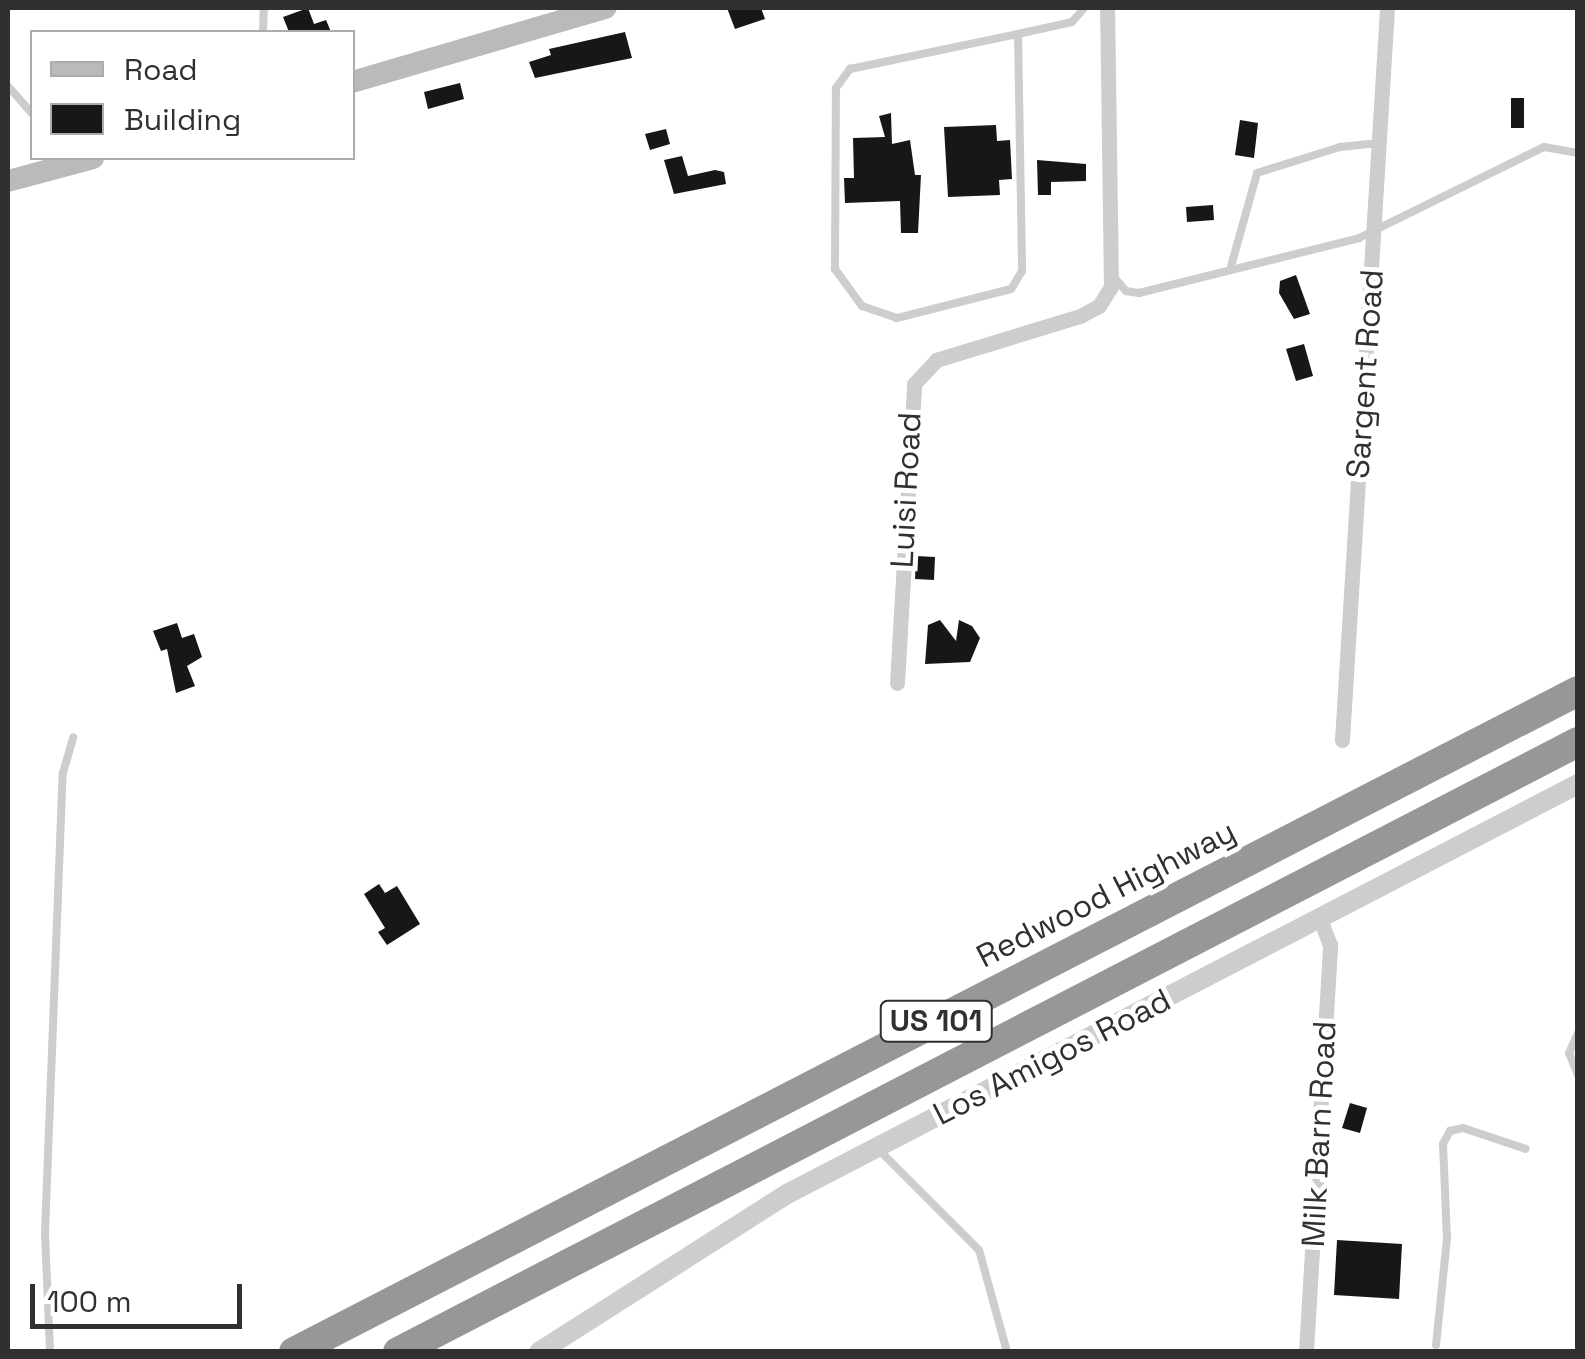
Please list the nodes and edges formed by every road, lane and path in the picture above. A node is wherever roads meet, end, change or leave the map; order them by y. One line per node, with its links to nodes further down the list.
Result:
1 (605, 8): 6 (main road)
2 (1084, 8): 5 (lane)
3 (1107, 8): 16 (street)
4 (1387, 8): 9 (street, Sargent Road)
5 (1018, 34): 5 (lane)
6 (355, 81)
7 (8, 86): 8 (lane)
8 (30, 112)
9 (1379, 143): 14 (street, Sargent Road); 15 (lane)
10 (1578, 152): 14 (lane)
11 (76, 160): 12 (main road)
12 (51, 163): 13 (main road)
13 (8, 180)
14 (1374, 230): 15 (lane); 20 (street, Sargent Road)
15 (1230, 270): 16 (lane)
16 (1113, 276): 17 (street, Luisi Road)
17 (897, 683)
18 (1578, 691): 31 (highway, Redwood Highway / US 101)
19 (72, 737): 30 (lane)
20 (1342, 740)
21 (1578, 742): 32 (highway, US 101)
22 (1578, 784): 23 (street, Los Amigos Road)
23 (1320, 919): 26 (street, Los Amigos Road); 34 (street, Milk Barn Road)
24 (1578, 1033): 25 (lane)
25 (1578, 1076)
26 (877, 1148): 29 (lane); 33 (street, Los Amigos Road)
27 (1526, 1149): 28 (lane)
28 (1436, 1345)
29 (1006, 1350)
30 (50, 1352)
31 (294, 1352)
32 (398, 1352)
33 (539, 1352)
34 (1306, 1352)

